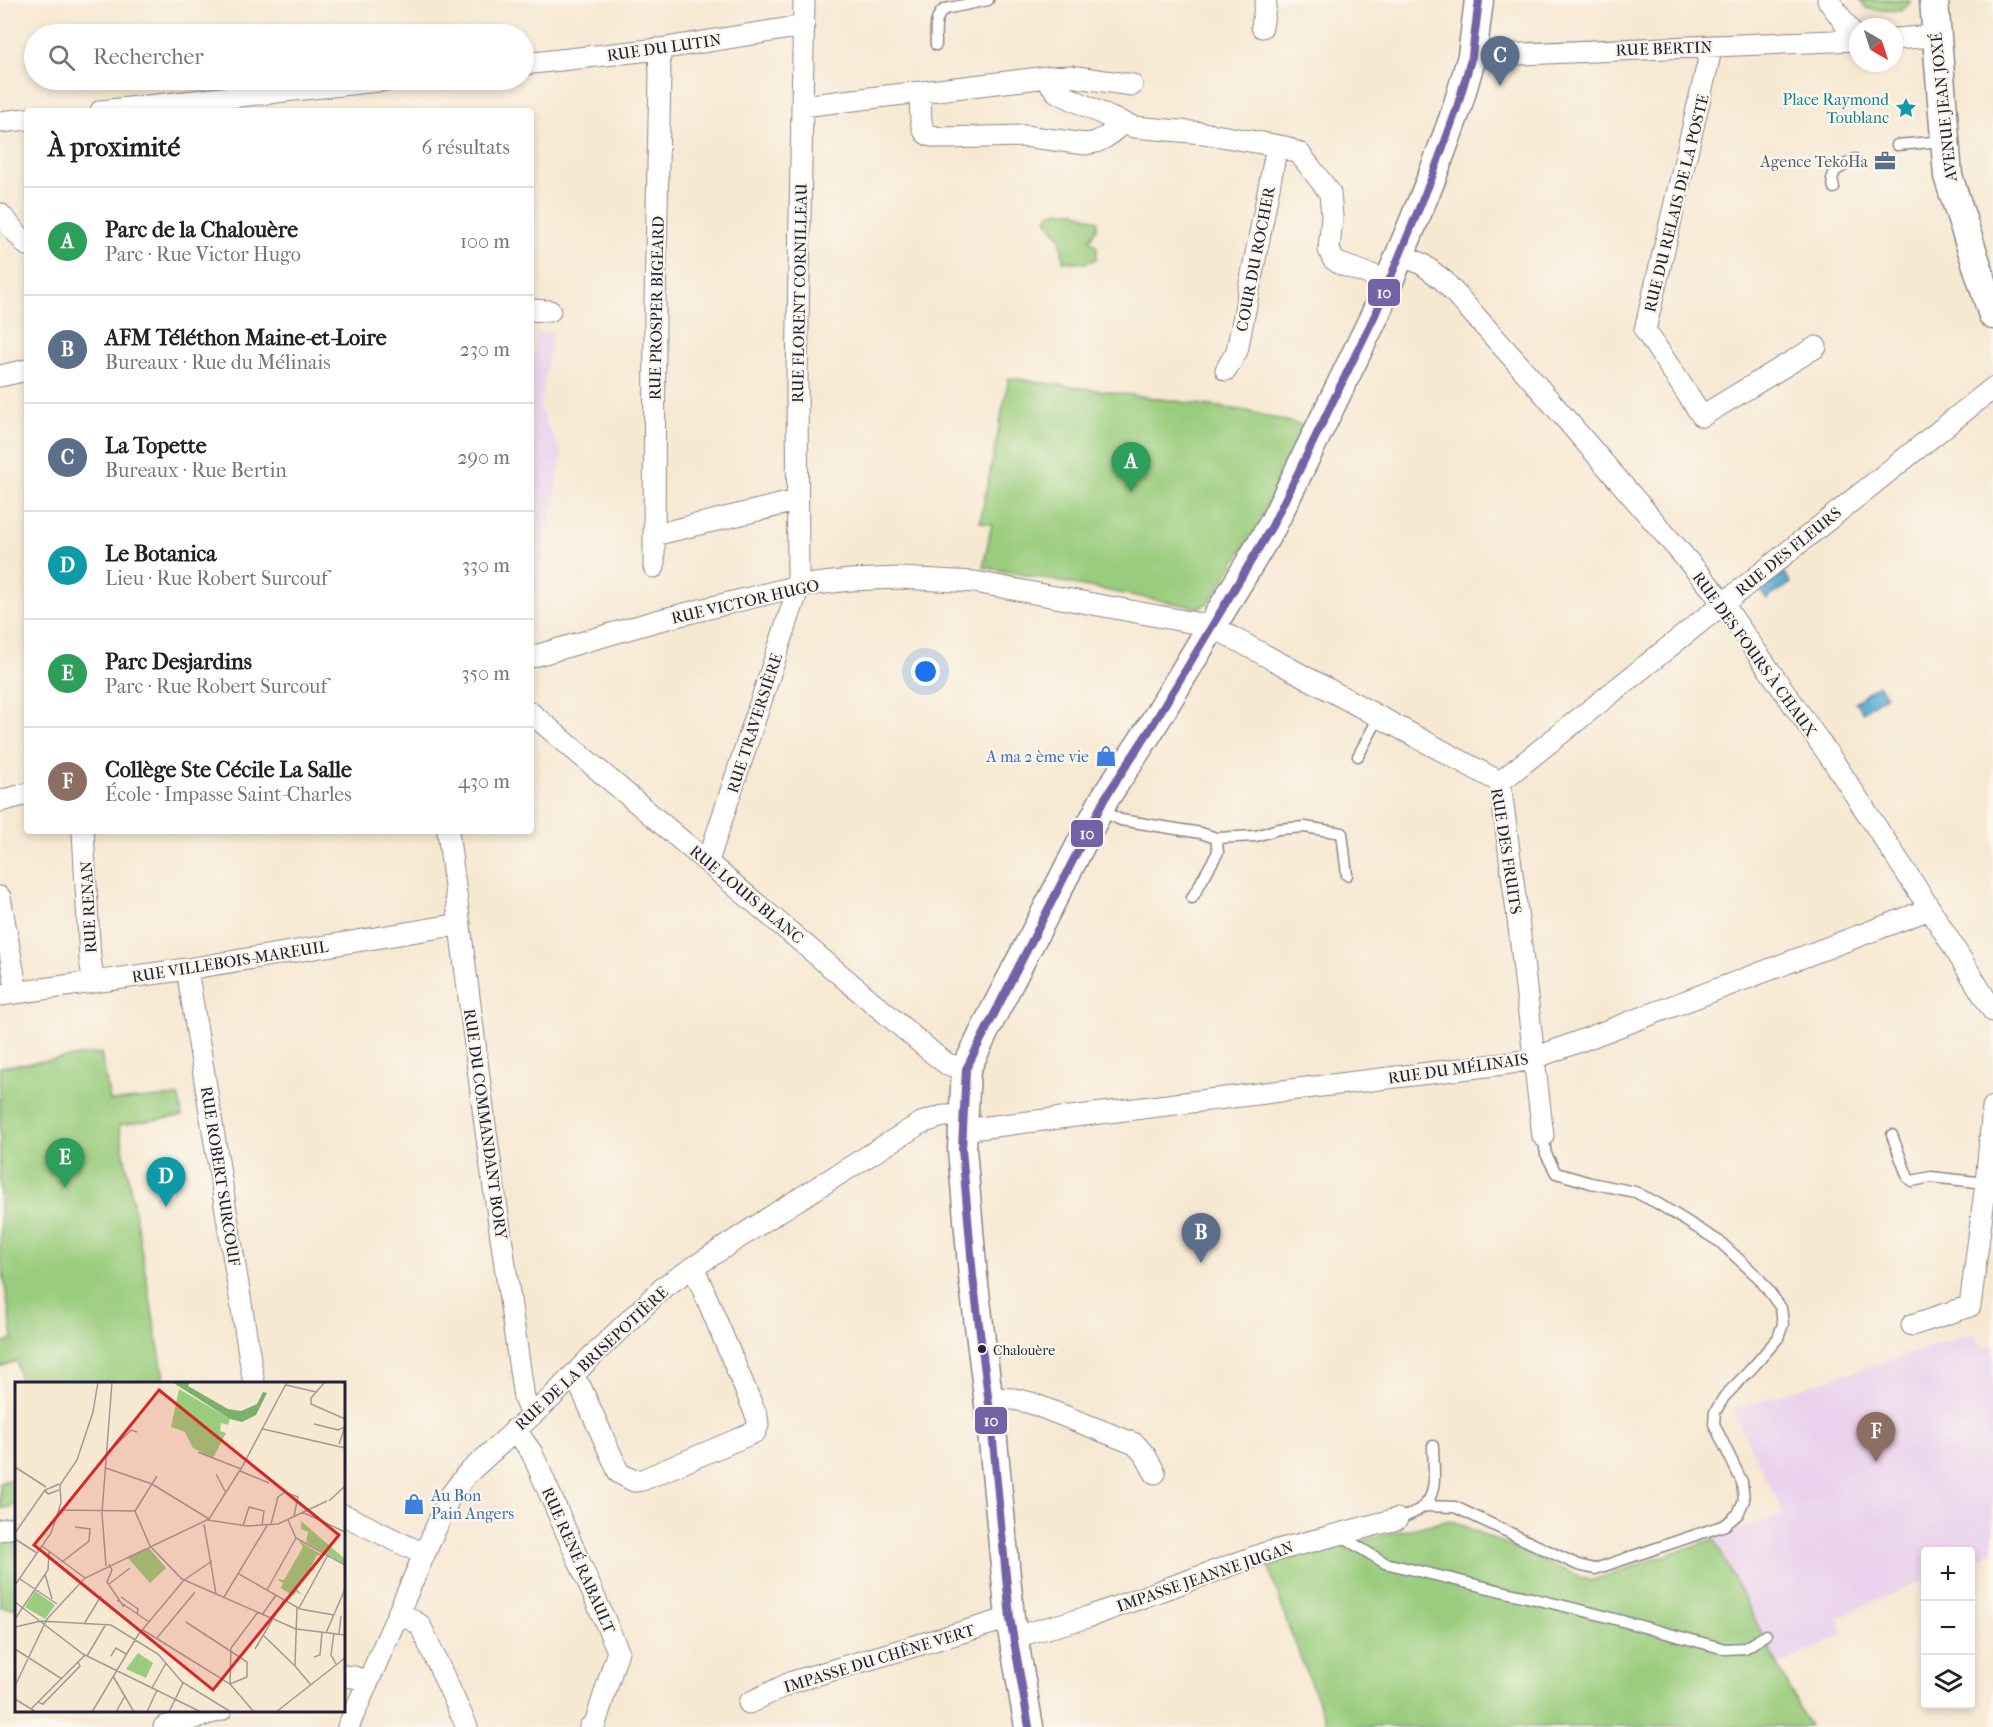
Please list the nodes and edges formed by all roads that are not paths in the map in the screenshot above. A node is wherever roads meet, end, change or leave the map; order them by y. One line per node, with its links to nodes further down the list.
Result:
1 (804, 0): 7 (street, RUE FLORENT CORNILLEAU)
2 (988, 0): 13 (lane)
3 (1266, 0): 8 (street)
4 (1479, 0): 16 (street)
5 (1828, 0): 9 (street)
6 (1934, 0): 10 (street, AVENUE JEAN JOXÉ)
7 (803, 26): 15 (street, RUE DU LUTIN); 22 (street, RUE FLORENT CORNILLEAU)
8 (1262, 27)
9 (1849, 28)
10 (1936, 36): 11 (street); 27 (street, AVENUE JEAN JOXÉ)
11 (1903, 38)
12 (1849, 40): 14 (street, RUE BERTIN)
13 (936, 45)
14 (1712, 46): 16 (street, RUE BERTIN); 37 (street, RUE DU RELAIS DE LA POSTE)
15 (659, 50): 17 (street, RUE DU LUTIN); 43 (street, RUE PROSPER BIGEARD)
16 (1472, 56): 34 (street)
17 (534, 63)
18 (1048, 77): 19 (street); 21 (street); 26 (street)
19 (1132, 86)
20 (295, 90): 23 (street)
21 (920, 93): 22 (street); 26 (street)
22 (802, 106): 42 (street, RUE FLORENT CORNILLEAU)
23 (129, 108)
24 (24, 119): 25 (street)
25 (0, 122)
26 (1123, 123): 29 (street)
27 (1945, 141): 28 (lane); 36 (street, AVENUE JEAN JOXÉ)
28 (1897, 144)
29 (1277, 146): 35 (street); 38 (street, COUR DU ROCHER)
30 (1855, 159): 31 (lane)
31 (1834, 188)
32 (0, 214): 33 (street)
33 (24, 242)
34 (1400, 254): 35 (street); 46 (street, RUE DES FOURS À CHAUX)
35 (1389, 281): 47 (street)
36 (1993, 315)
37 (1816, 347)
38 (1226, 370)
39 (24, 371): 40 (street)
40 (0, 376)
41 (1993, 388): 46 (street, RUE DES FLEURS)
42 (796, 501): 43 (street); 45 (street, RUE FLORENT CORNILLEAU)
43 (654, 535): 44 (street, RUE PROSPER BIGEARD)
44 (654, 567)
45 (798, 586): 47 (street, RUE VICTOR HUGO); 48 (street, RUE VICTOR HUGO); 59 (street, RUE TRAVERSIÈRE)
46 (1723, 604): 52 (street, RUE DES FLEURS); 63 (street, RUE DES FOURS À CHAUX)
47 (1211, 626): 50 (street, RUE DES FRUITS); 55 (street)
48 (534, 656)
49 (534, 716): 59 (street, RUE LOUIS BLANC)
50 (1379, 717): 51 (lane); 52 (street, RUE DES FRUITS)
51 (1358, 756)
52 (1500, 782): 69 (street, RUE DES FRUITS)
53 (24, 795): 54 (street)
54 (0, 801)
55 (1099, 810): 58 (lane); 70 (street)
56 (84, 834): 66 (street, RUE RENAN)
57 (448, 834): 64 (street, RUE DU COMMANDANT BORY)
58 (1216, 838): 60 (lane); 62 (lane)
59 (708, 861): 70 (street, RUE LOUIS BLANC)
60 (1347, 875)
61 (0, 897): 67 (street)
62 (1192, 898)
63 (1930, 909): 68 (street, RUE DES FOURS À CHAUX); 69 (street, RUE DU MÉLINAIS)
64 (460, 924): 65 (street, RUE VILLEBOIS-MAREUIL); 81 (street, RUE DU COMMANDANT BORY)
65 (187, 969): 66 (street, RUE VILLEBOIS-MAREUIL); 79 (street, RUE ROBERT SURCOUF)
66 (94, 982): 67 (street, RUE VILLEBOIS-MAREUIL)
67 (9, 994)
68 (1993, 1011)
69 (1535, 1058): 72 (street, RUE DU MÉLINAIS); 74 (street, RUE DES FRUITS)
70 (966, 1069): 72 (street)
71 (1993, 1107): 75 (street)
72 (962, 1123): 76 (street, RUE DE LA BRISEPOTIÈRE); 80 (street)
73 (1892, 1135): 75 (lane)
74 (1543, 1136): 84 (lane)
75 (1986, 1183): 77 (street)
76 (694, 1268): 78 (street, RUE DE LA BRISEPOTIÈRE); 78 (street)
77 (1912, 1325)
78 (572, 1376): 81 (street, RUE DE LA BRISEPOTIÈRE)
79 (254, 1382)
80 (988, 1398): 83 (street); 92 (street)
81 (523, 1422): 90 (street, RUE DE LA BRISEPOTIÈRE); 101 (street, RUE RENÉ RABAULT)
82 (1433, 1446): 84 (lane)
83 (1155, 1473)
84 (1424, 1506): 86 (lane)
85 (345, 1515): 90 (street)
86 (1397, 1520): 89 (street, IMPASSE JEANNE JUGAN)
87 (15, 1527): 88 (street)
88 (0, 1530)
89 (1338, 1535): 92 (street, IMPASSE JEANNE JUGAN); 93 (lane)
90 (423, 1554): 91 (street, RUE DE LA BRISEPOTIÈRE)
91 (399, 1612): 95 (street, RUE DE LA BRISEPOTIÈRE); 100 (street)
92 (1012, 1627): 96 (street, IMPASSE DU CHÊNE VERT); 102 (street)
93 (1766, 1635)
94 (345, 1676): 95 (street)
95 (367, 1682): 99 (street, RUE DE LA BRISEPOTIÈRE)
96 (749, 1702)
97 (214, 1712): 98 (street)
98 (164, 1727)
99 (348, 1727)
100 (467, 1727)
101 (590, 1727)
102 (1029, 1727)

